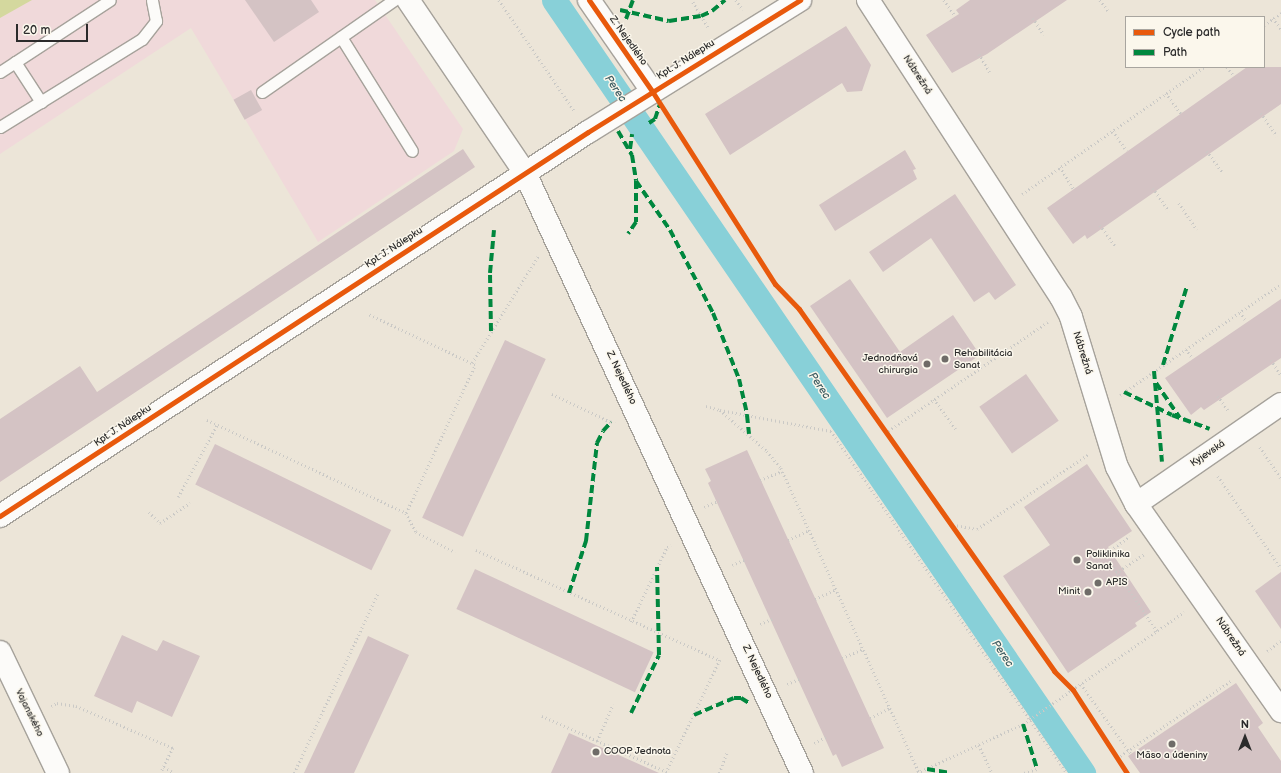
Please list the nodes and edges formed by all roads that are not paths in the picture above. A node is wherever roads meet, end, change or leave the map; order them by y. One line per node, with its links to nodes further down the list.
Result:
1 (110, 0): 9 (lane)
2 (152, 0): 13 (lane)
3 (394, 0): 8 (lane)
4 (408, 0): 16 (street, Z. Nejedlého)
5 (589, 0): 12 (street, Z. Nejedlého)
6 (800, 0): 12 (street, Kpt. J. Nálepku)
7 (868, 0): 18 (street, Nábrežná)
8 (342, 37): 11 (lane); 15 (lane)
9 (15, 62): 10 (lane); 13 (lane)
10 (0, 72)
11 (262, 92)
12 (646, 95): 16 (street, Kpt. J. Nálepku)
13 (41, 102): 14 (lane)
14 (0, 127)
15 (412, 151)
16 (525, 173): 19 (street, Kpt. J. Nálepku); 23 (street, Z. Nejedlého)
17 (1281, 404): 18 (street, Kyjevská)
18 (1136, 504): 21 (street, Nábrežná)
19 (0, 516)
20 (0, 652): 22 (street, Vajanského)
21 (1281, 711)
22 (58, 773)
23 (802, 773)

